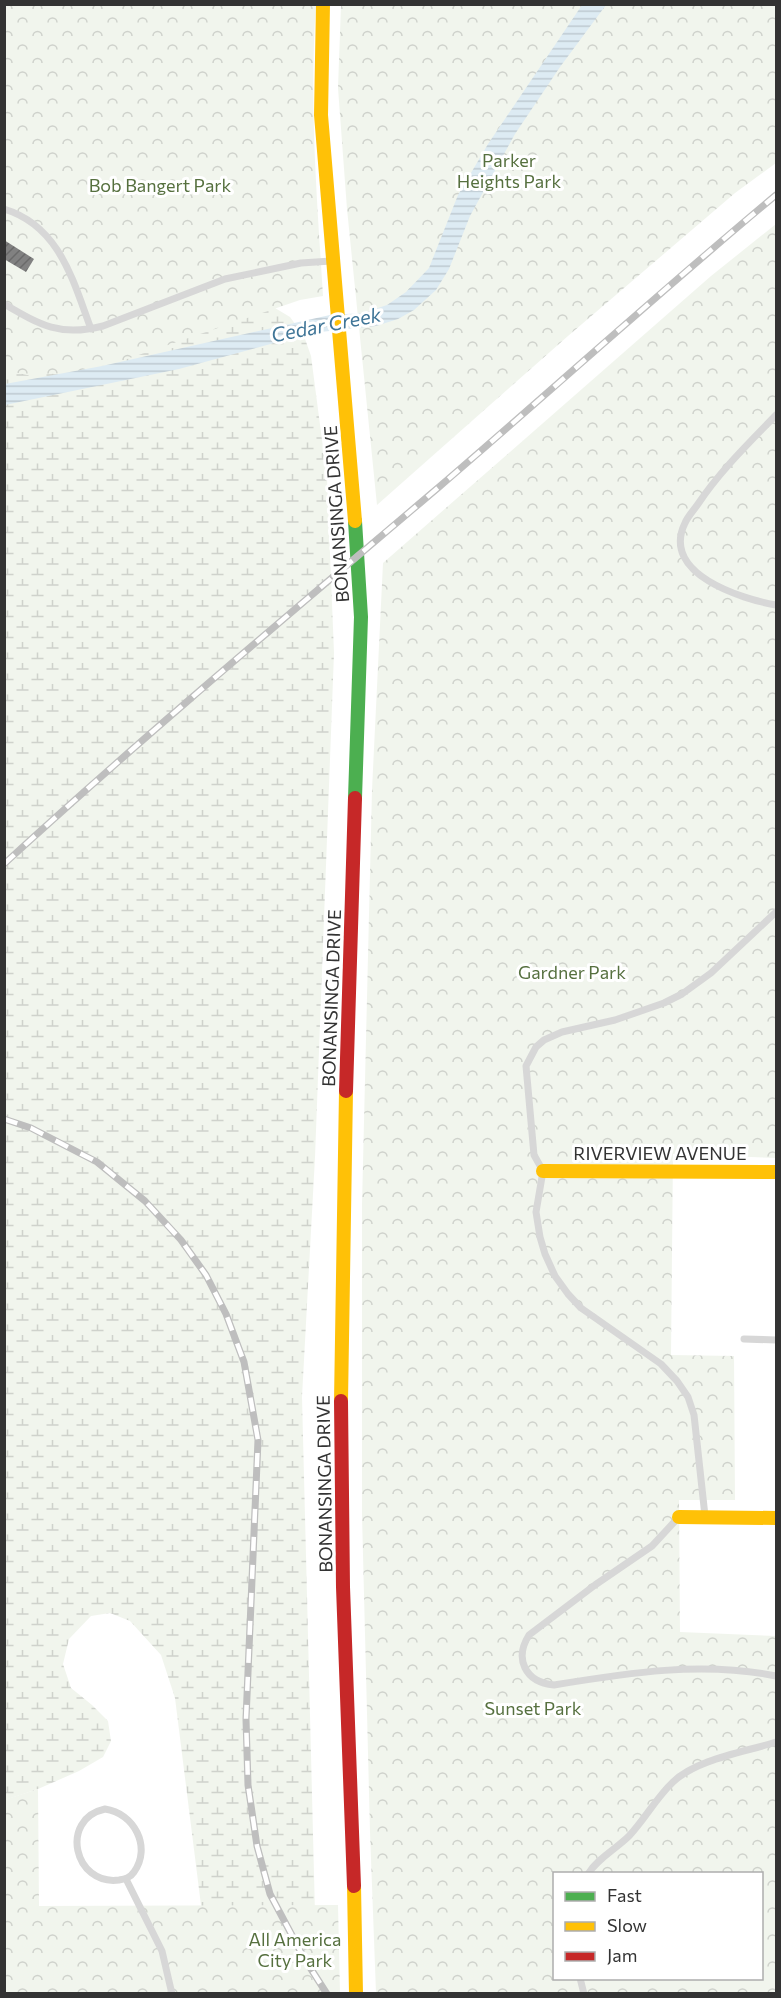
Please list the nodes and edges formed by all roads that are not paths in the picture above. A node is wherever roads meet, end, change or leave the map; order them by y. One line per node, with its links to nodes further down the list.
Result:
1 (323, 4): 3 (street, BONANSINGA DRIVE)
2 (4, 209): 5 (lane)
3 (334, 261): 5 (lane); 21 (street, BONANSINGA DRIVE)
4 (4, 304): 5 (lane)
5 (91, 329)
6 (777, 415): 7 (lane)
7 (777, 605)
8 (777, 912): 9 (lane)
9 (543, 1171): 10 (street, RIVERVIEW AVENUE); 14 (lane)
10 (777, 1172)
11 (744, 1339): 12 (lane)
12 (777, 1340)
13 (679, 1517): 14 (street); 16 (lane)
14 (705, 1517): 15 (street)
15 (777, 1518)
16 (777, 1676)
17 (777, 1742): 18 (lane)
18 (590, 1872)
19 (126, 1879): 19 (lane); 20 (lane)
20 (172, 1994)
21 (356, 1994)

